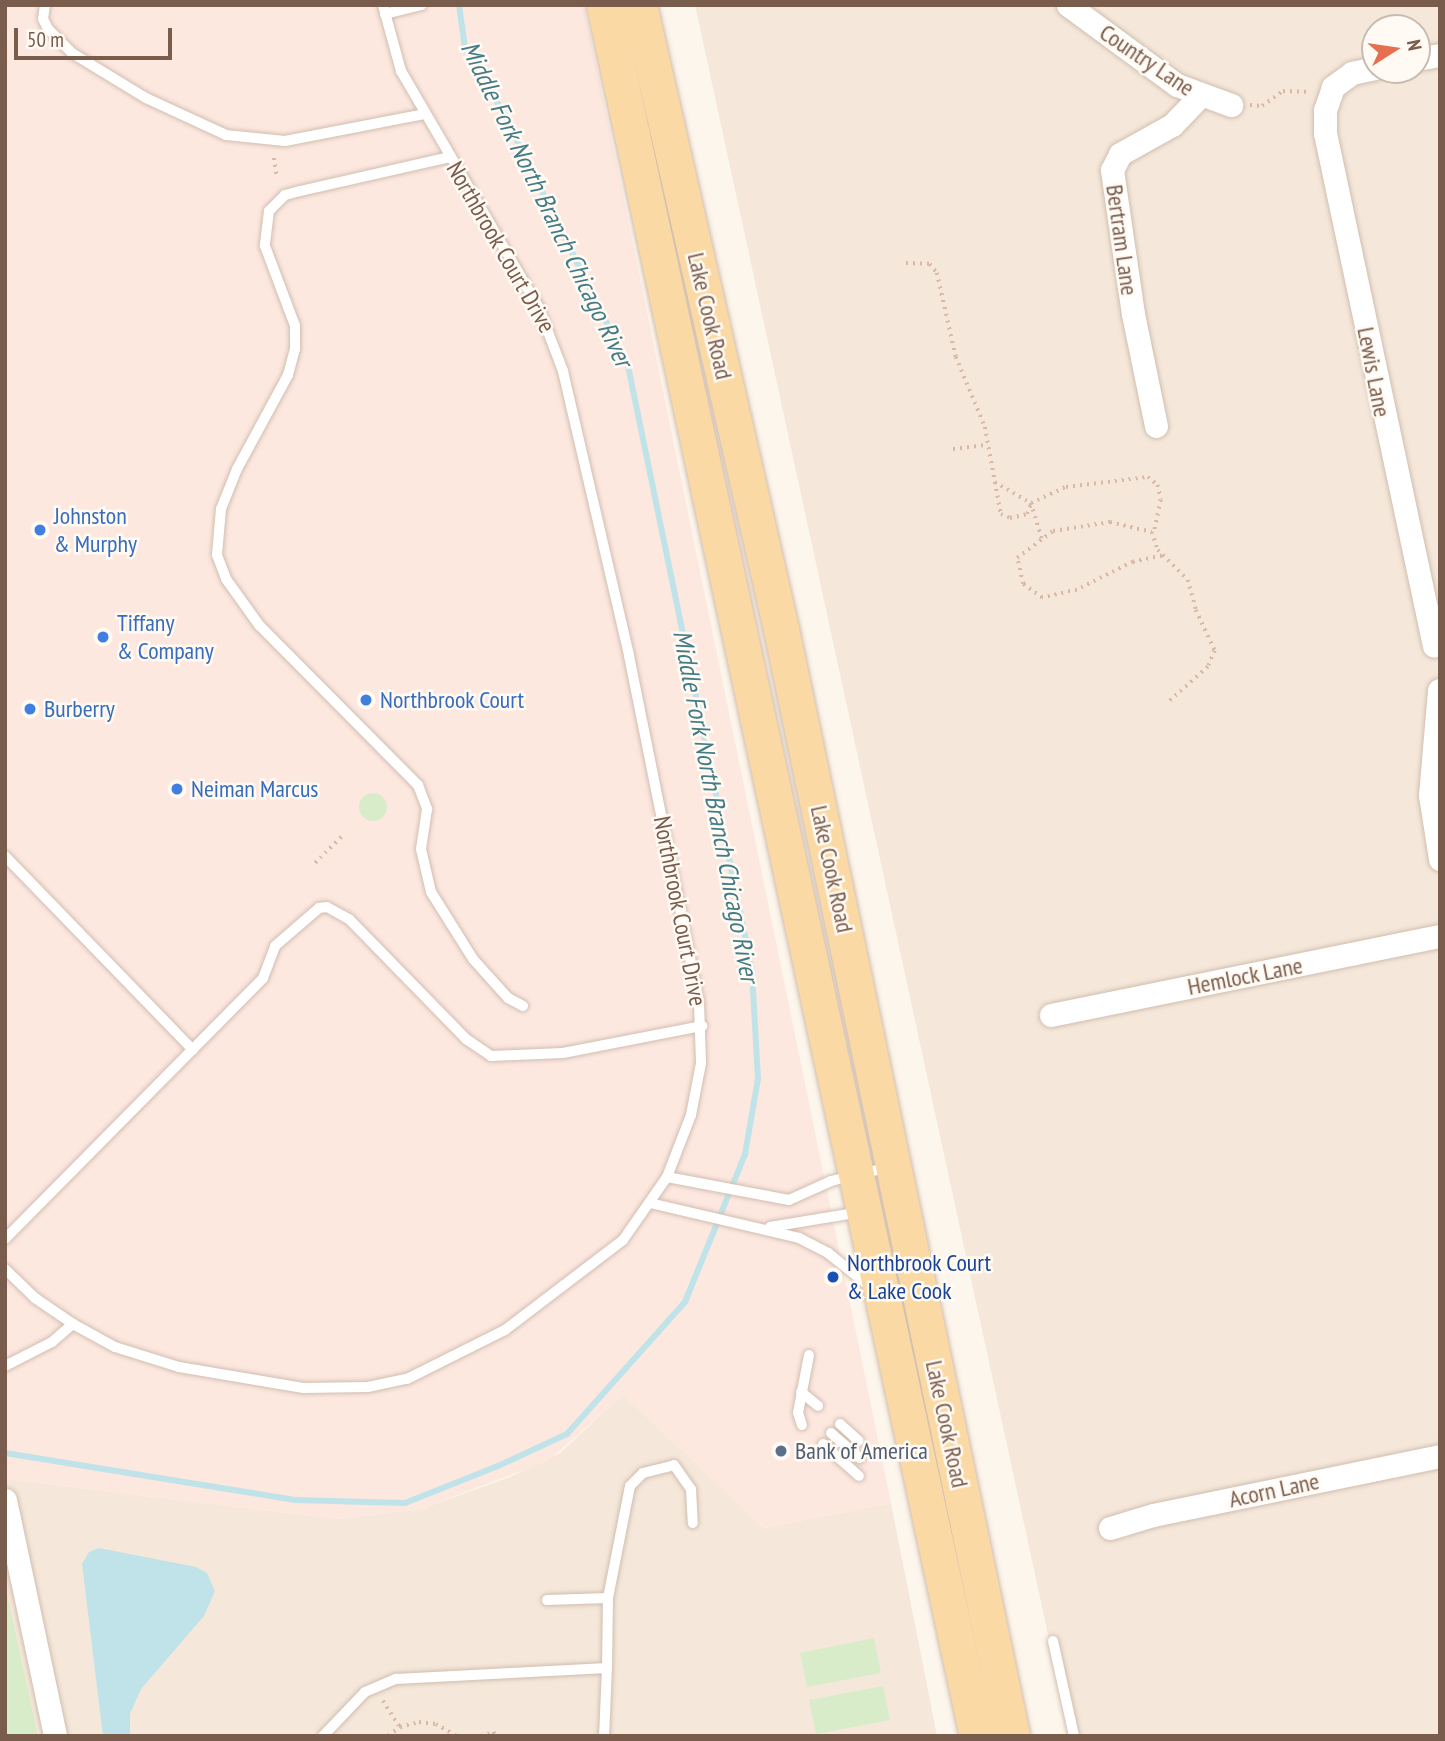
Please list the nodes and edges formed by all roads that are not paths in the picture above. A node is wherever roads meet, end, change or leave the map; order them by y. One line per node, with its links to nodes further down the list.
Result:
1 (45, 5): 12 (lane)
2 (604, 5): 25 (main road, Lake Cook Road)
3 (639, 5): 8 (main road, Lake Cook Road)
4 (655, 5): 8 (street)
5 (1068, 5): 10 (street, Country Lane)
6 (420, 6): 7 (lane, Northbrook Court Drive)
7 (384, 10): 12 (lane, Northbrook Court Drive)
8 (649, 50): 24 (main road, Lake Cook Road)
9 (1361, 71): 15 (street, Lewis Lane)
10 (1200, 96): 11 (street, Country Lane); 14 (street, Bertram Lane)
11 (1231, 105)
12 (425, 114): 13 (lane, Northbrook Court Drive)
13 (450, 157): 20 (lane); 22 (lane, Northbrook Court Drive)
14 (1156, 426)
15 (1434, 646)
16 (1439, 690): 18 (street)
17 (5, 856): 23 (lane)
18 (1440, 859)
19 (1440, 936): 21 (street, Hemlock Lane)
20 (523, 1006)
21 (1051, 1014)
22 (702, 1026): 23 (lane); 26 (lane, Northbrook Court Drive)
23 (193, 1050): 30 (lane)
24 (894, 1166): 25 (lane); 28 (main road, Lake Cook Road)
25 (857, 1175): 26 (lane); 28 (main road, Lake Cook Road)
26 (667, 1178): 27 (lane, Northbrook Court Drive)
27 (650, 1203): 29 (lane); 33 (lane, Northbrook Court Drive)
28 (883, 1207): 29 (lane); 32 (main road, Lake Cook Road); 57 (main road, Lake Cook Road)
29 (767, 1228): 32 (lane)
30 (5, 1239)
31 (5, 1269): 33 (lane, Northbrook Court Drive)
32 (886, 1310): 56 (main road, Lake Cook Road)
33 (73, 1324): 35 (lane)
34 (809, 1355): 36 (lane)
35 (5, 1366)
36 (802, 1391): 37 (lane); 37 (lane)
37 (799, 1404): 39 (lane)
38 (839, 1424): 41 (lane)
39 (802, 1425)
40 (831, 1433): 44 (lane)
41 (859, 1441)
42 (822, 1444): 45 (lane)
43 (1440, 1456): 48 (street, Acorn Lane)
44 (860, 1458)
45 (859, 1476)
46 (6, 1501): 53 (street)
47 (693, 1523): 49 (lane)
48 (1110, 1528)
49 (608, 1598): 50 (lane); 52 (lane)
50 (547, 1600)
51 (1053, 1642): 58 (lane)
52 (607, 1668): 54 (lane); 55 (lane)
53 (55, 1736)
54 (323, 1736)
55 (604, 1736)
56 (977, 1736)
57 (1012, 1736)
58 (1074, 1736)

